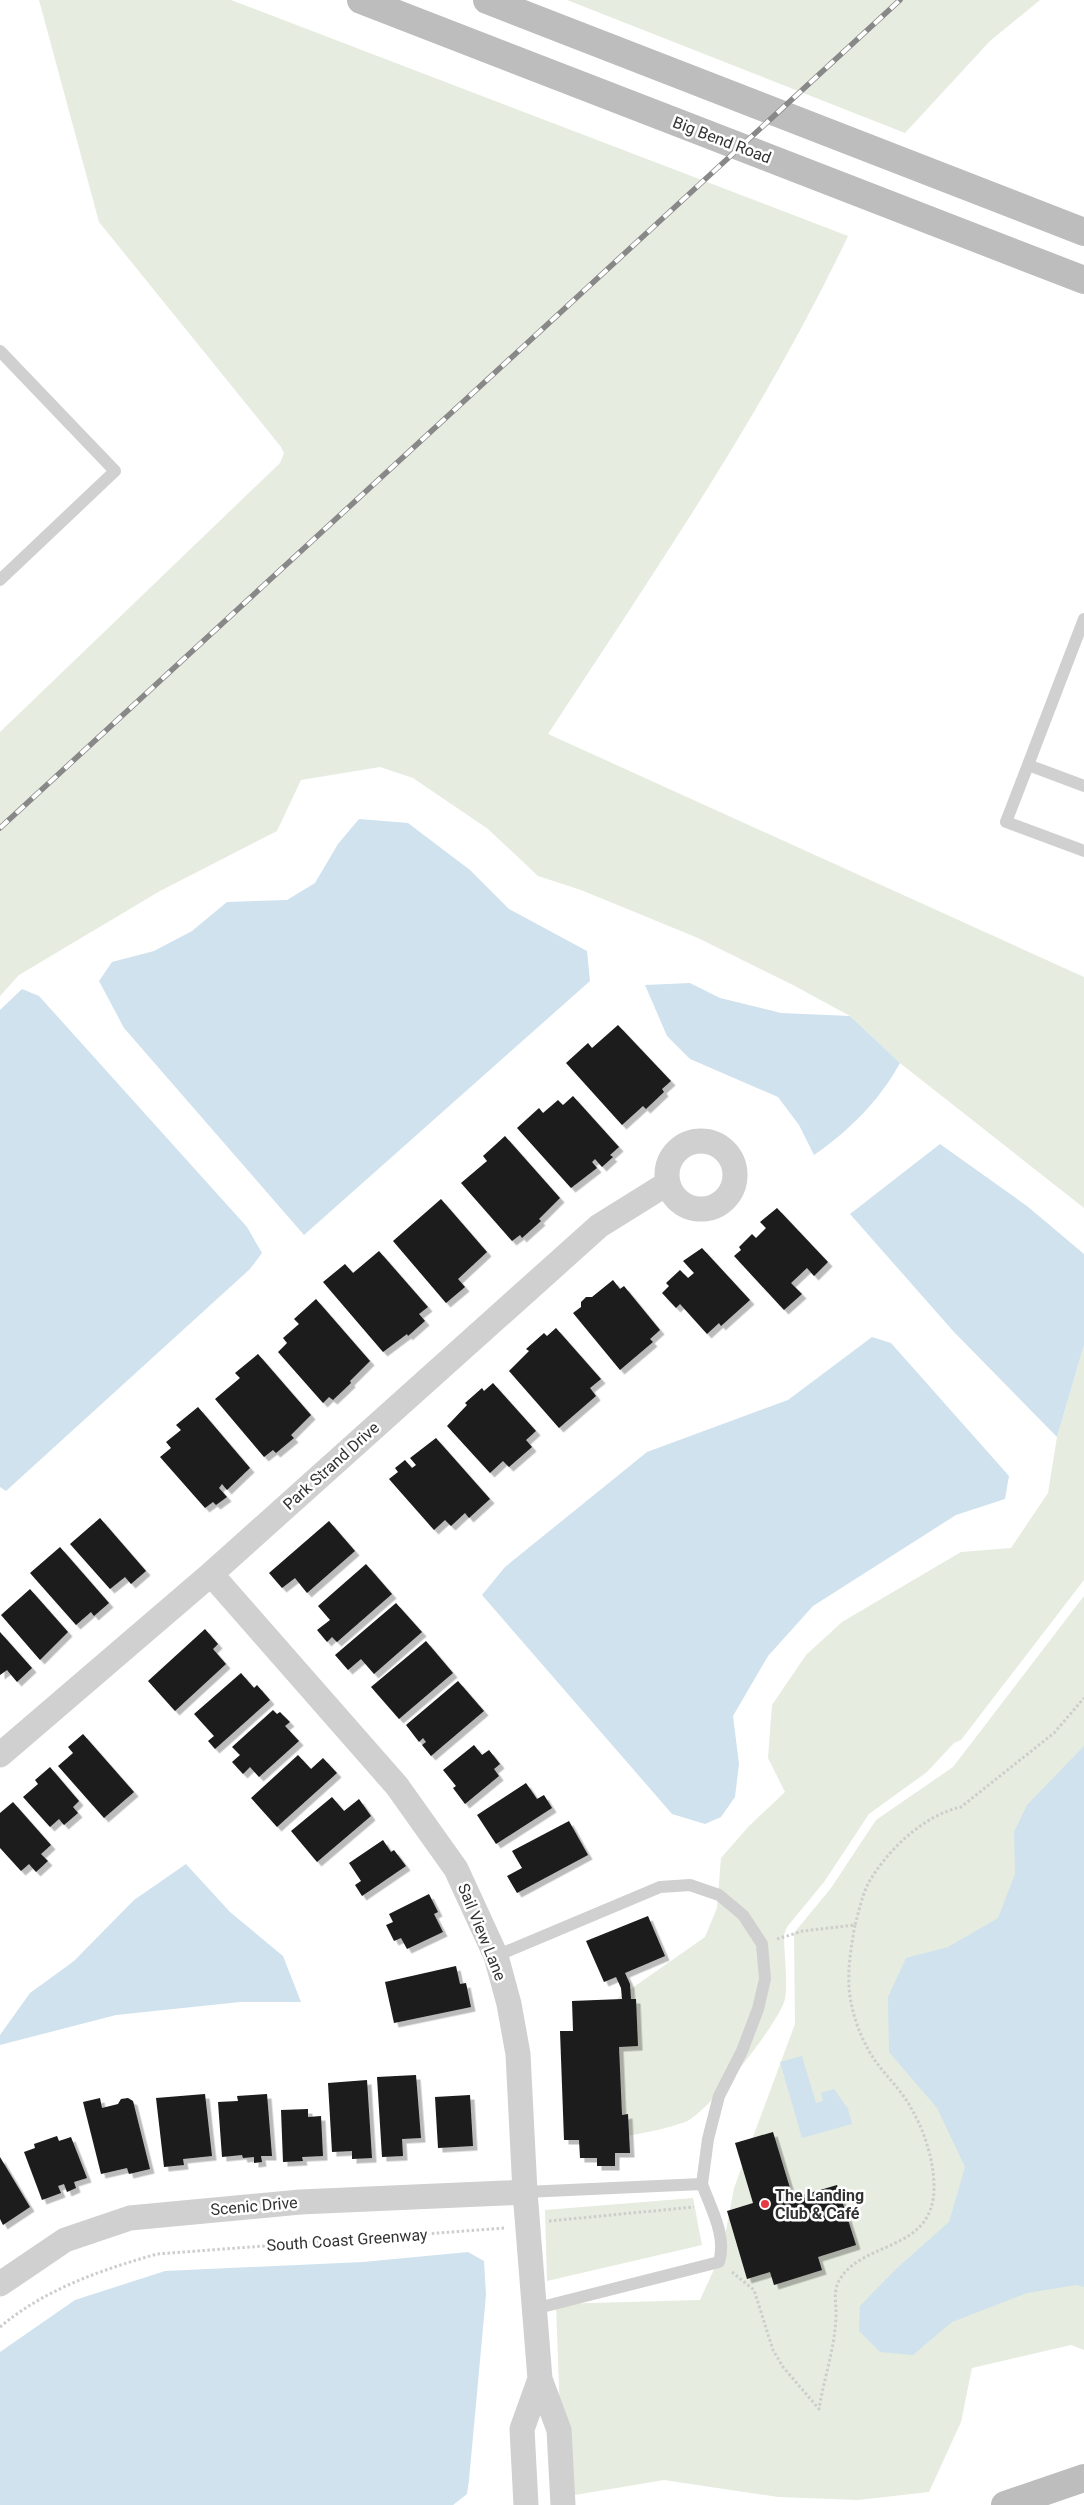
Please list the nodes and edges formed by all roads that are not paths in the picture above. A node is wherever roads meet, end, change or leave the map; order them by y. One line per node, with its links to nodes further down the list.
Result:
1 (360, 0): 4 (main road, Big Bend Road)
2 (486, 0): 3 (main road)
3 (1084, 232)
4 (1084, 280)
5 (0, 351): 6 (lane)
6 (0, 580)
7 (1084, 619): 8 (lane)
8 (1028, 765): 9 (lane); 10 (lane)
9 (1084, 786)
10 (1084, 851)
11 (668, 1184): 12 (street, Park Strand Drive)
12 (211, 1574): 13 (street, Park Strand Drive); 14 (street, Sail View Lane)
13 (0, 1754)
14 (496, 1956): 15 (lane); 16 (street, Sail View Lane)
15 (702, 2184): 16 (lane); 18 (lane)
16 (525, 2192): 17 (street, Scenic Drive); 18 (street, Sail View Lane)
17 (0, 2284)
18 (534, 2309): 19 (street, Sail View Lane)
19 (540, 2379): 21 (street, Sail View Lane); 22 (street, Sail View Lane)
20 (1084, 2478): 23 (main road)
21 (526, 2505)
22 (563, 2505)
23 (1005, 2505)

